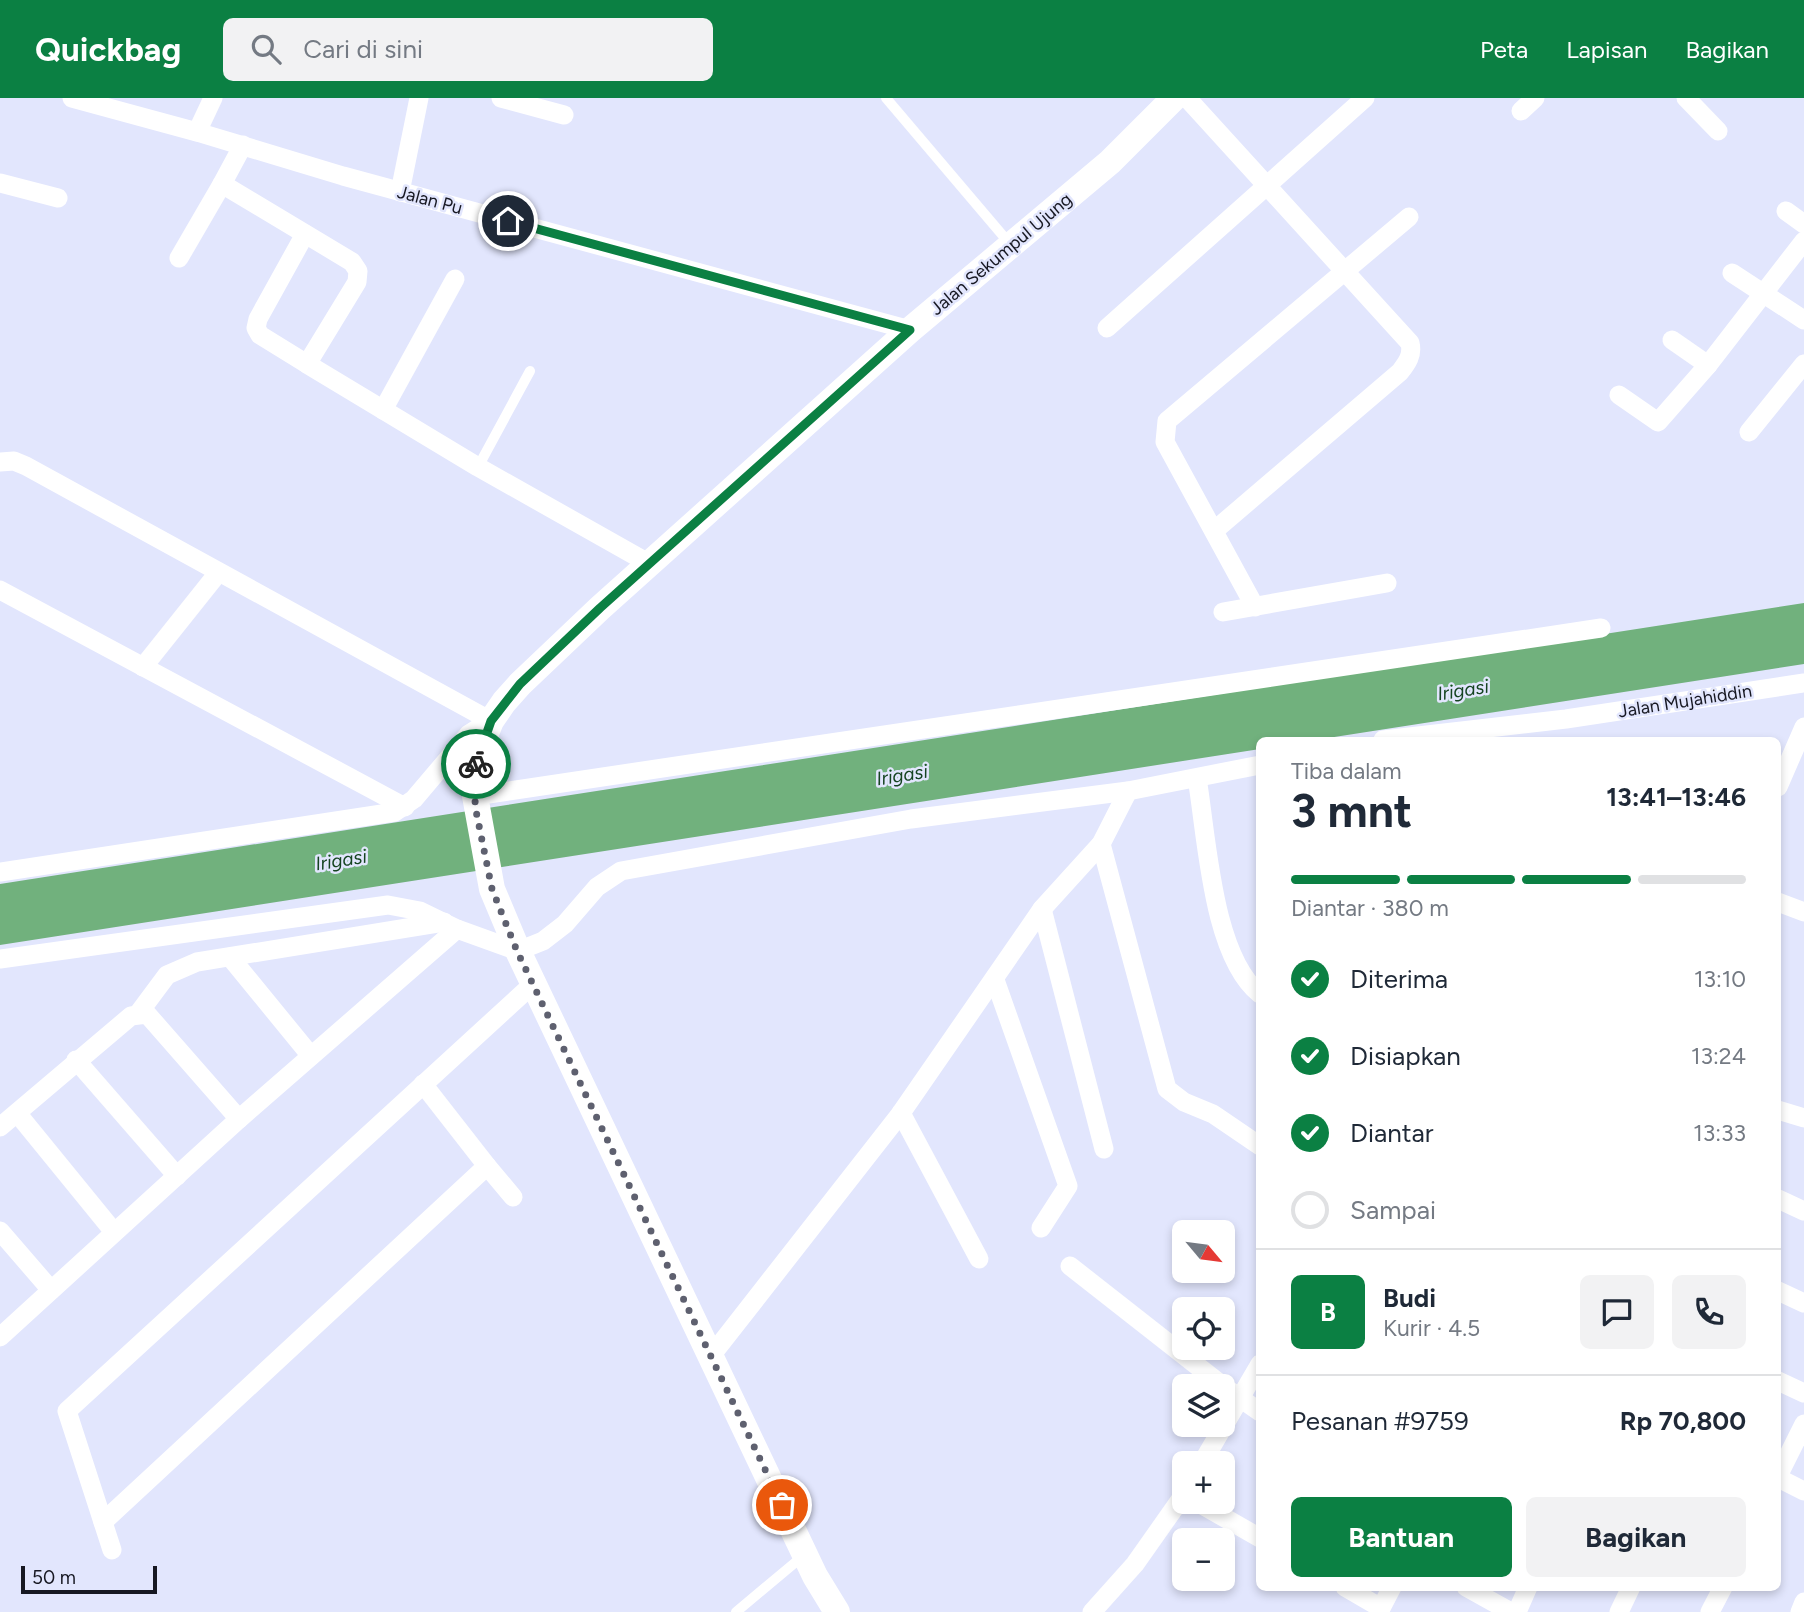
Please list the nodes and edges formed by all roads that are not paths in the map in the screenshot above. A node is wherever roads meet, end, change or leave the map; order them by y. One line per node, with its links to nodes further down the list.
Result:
1 (72, 98): 12 (street, Jalan Pu)
2 (213, 98): 12 (street)
3 (419, 98): 17 (street)
4 (501, 98): 10 (street)
5 (886, 98): 24 (lane)
6 (1174, 98): 24 (main road, Jalan Sekumpul Ujung)
7 (1187, 98): 16 (street)
8 (1365, 98): 16 (street)
9 (1686, 98): 11 (street)
10 (564, 115)
11 (1717, 131)
12 (197, 132): 13 (street, Jalan Pu)
13 (243, 145): 15 (street); 17 (street, Jalan Pu)
14 (0, 183): 18 (street)
15 (222, 184): 22 (street); 25 (street)
16 (1269, 186): 26 (street); 31 (street)
17 (400, 192): 32 (street, Jalan Pu)
18 (58, 198)
19 (1786, 211): 21 (street)
20 (1409, 218): 26 (street)
21 (1804, 224)
22 (306, 234): 34 (street); 34 (street)
23 (1804, 241): 29 (street)
24 (1012, 246): 32 (main road, Jalan Sekumpul Ujung)
25 (179, 258)
26 (1344, 273): 43 (street); 43 (street)
27 (1732, 273): 29 (street)
28 (455, 279): 39 (street)
29 (1764, 294): 30 (street); 36 (street)
30 (1804, 320)
31 (1107, 328)
32 (910, 330): 44 (main road, Jalan Sekumpul Ujung)
33 (1672, 340): 36 (street)
34 (307, 364): 39 (street)
35 (1804, 364): 40 (street)
36 (1708, 365): 38 (street)
37 (530, 371): 42 (lane)
38 (1619, 395)
39 (383, 410): 42 (street)
40 (1749, 432)
41 (0, 462): 45 (street)
42 (478, 467): 44 (street)
43 (1214, 530): 48 (street)
44 (650, 564): 53 (main road, Jalan Sekumpul Ujung)
45 (218, 573): 51 (street); 53 (street)
46 (1387, 583): 48 (street)
47 (0, 590): 51 (street)
48 (1255, 607): 49 (street)
49 (1223, 612)
50 (1601, 628): 60 (street)
51 (143, 667): 61 (street)
52 (1804, 683): 55 (street, Jalan Mujahiddin)
53 (490, 724): 60 (main road, Jalan Sekumpul Ujung); 61 (street)
54 (1804, 727): 58 (street)
55 (1409, 737)
56 (1256, 766): 57 (street)
57 (1198, 778): 59 (street); 73 (street)
58 (1781, 780)
59 (1128, 791): 62 (street); 68 (street)
60 (475, 801): 68 (main road, Jalan Sekumpul Ujung)
61 (405, 807): 63 (street)
62 (1101, 844): 65 (street); 84 (street)
63 (0, 872)
64 (1781, 903): 66 (street)
65 (1042, 909): 71 (street); 85 (street)
66 (1804, 912)
67 (451, 926): 68 (street); 69 (street); 70 (street); 75 (street)
68 (517, 951): 72 (main road)
69 (230, 957): 74 (street); 75 (street)
70 (0, 960)
71 (995, 980): 80 (street); 91 (street)
72 (533, 984): 77 (street); 100 (main road)
73 (1256, 989)
74 (138, 1014): 76 (street); 82 (street)
75 (311, 1056): 82 (street)
76 (76, 1060): 79 (street); 87 (street)
77 (423, 1084): 86 (street); 115 (street)
78 (1781, 1111): 81 (street)
79 (17, 1113): 83 (street); 93 (street)
80 (901, 1114): 94 (street); 100 (street)
81 (1804, 1118)
82 (239, 1119): 87 (street)
83 (0, 1127)
84 (1256, 1143)
85 (1104, 1149)
86 (487, 1166): 88 (street); 115 (street)
87 (177, 1176): 93 (street)
88 (513, 1197)
89 (1781, 1200): 90 (street)
90 (1804, 1211)
91 (1041, 1228)
92 (0, 1231): 96 (street)
93 (114, 1232): 96 (street)
94 (979, 1259)
95 (1070, 1266): 102 (street)
96 (51, 1290): 99 (street)
97 (1781, 1292): 98 (street)
98 (1804, 1303)
99 (0, 1337)
100 (711, 1356): 118 (main road)
101 (1256, 1371): 106 (street)
102 (1208, 1374)
103 (1781, 1382): 104 (street)
104 (1804, 1393)
105 (1235, 1395): 106 (street)
106 (1240, 1399): 107 (street); 109 (street)
107 (1256, 1409)
108 (1804, 1424): 110 (street)
109 (1209, 1451)
110 (1781, 1471)
111 (1781, 1479): 112 (street)
112 (1804, 1491)
113 (1172, 1511): 129 (street)
114 (1218, 1514): 116 (street)
115 (103, 1522): 117 (street)
116 (1256, 1536)
117 (112, 1550)
118 (805, 1555): 127 (lane); 128 (main road)
119 (1351, 1591): 126 (street)
120 (1390, 1591): 126 (street)
121 (1473, 1591): 130 (street)
122 (1526, 1591): 131 (street)
123 (1629, 1591): 132 (street)
124 (1721, 1591): 133 (street)
125 (1804, 1602): 134 (street)
126 (1380, 1610)
127 (736, 1612)
128 (837, 1612)
129 (1092, 1612)
130 (1511, 1612)
131 (1517, 1612)
132 (1619, 1612)
133 (1710, 1612)
134 (1800, 1612)

